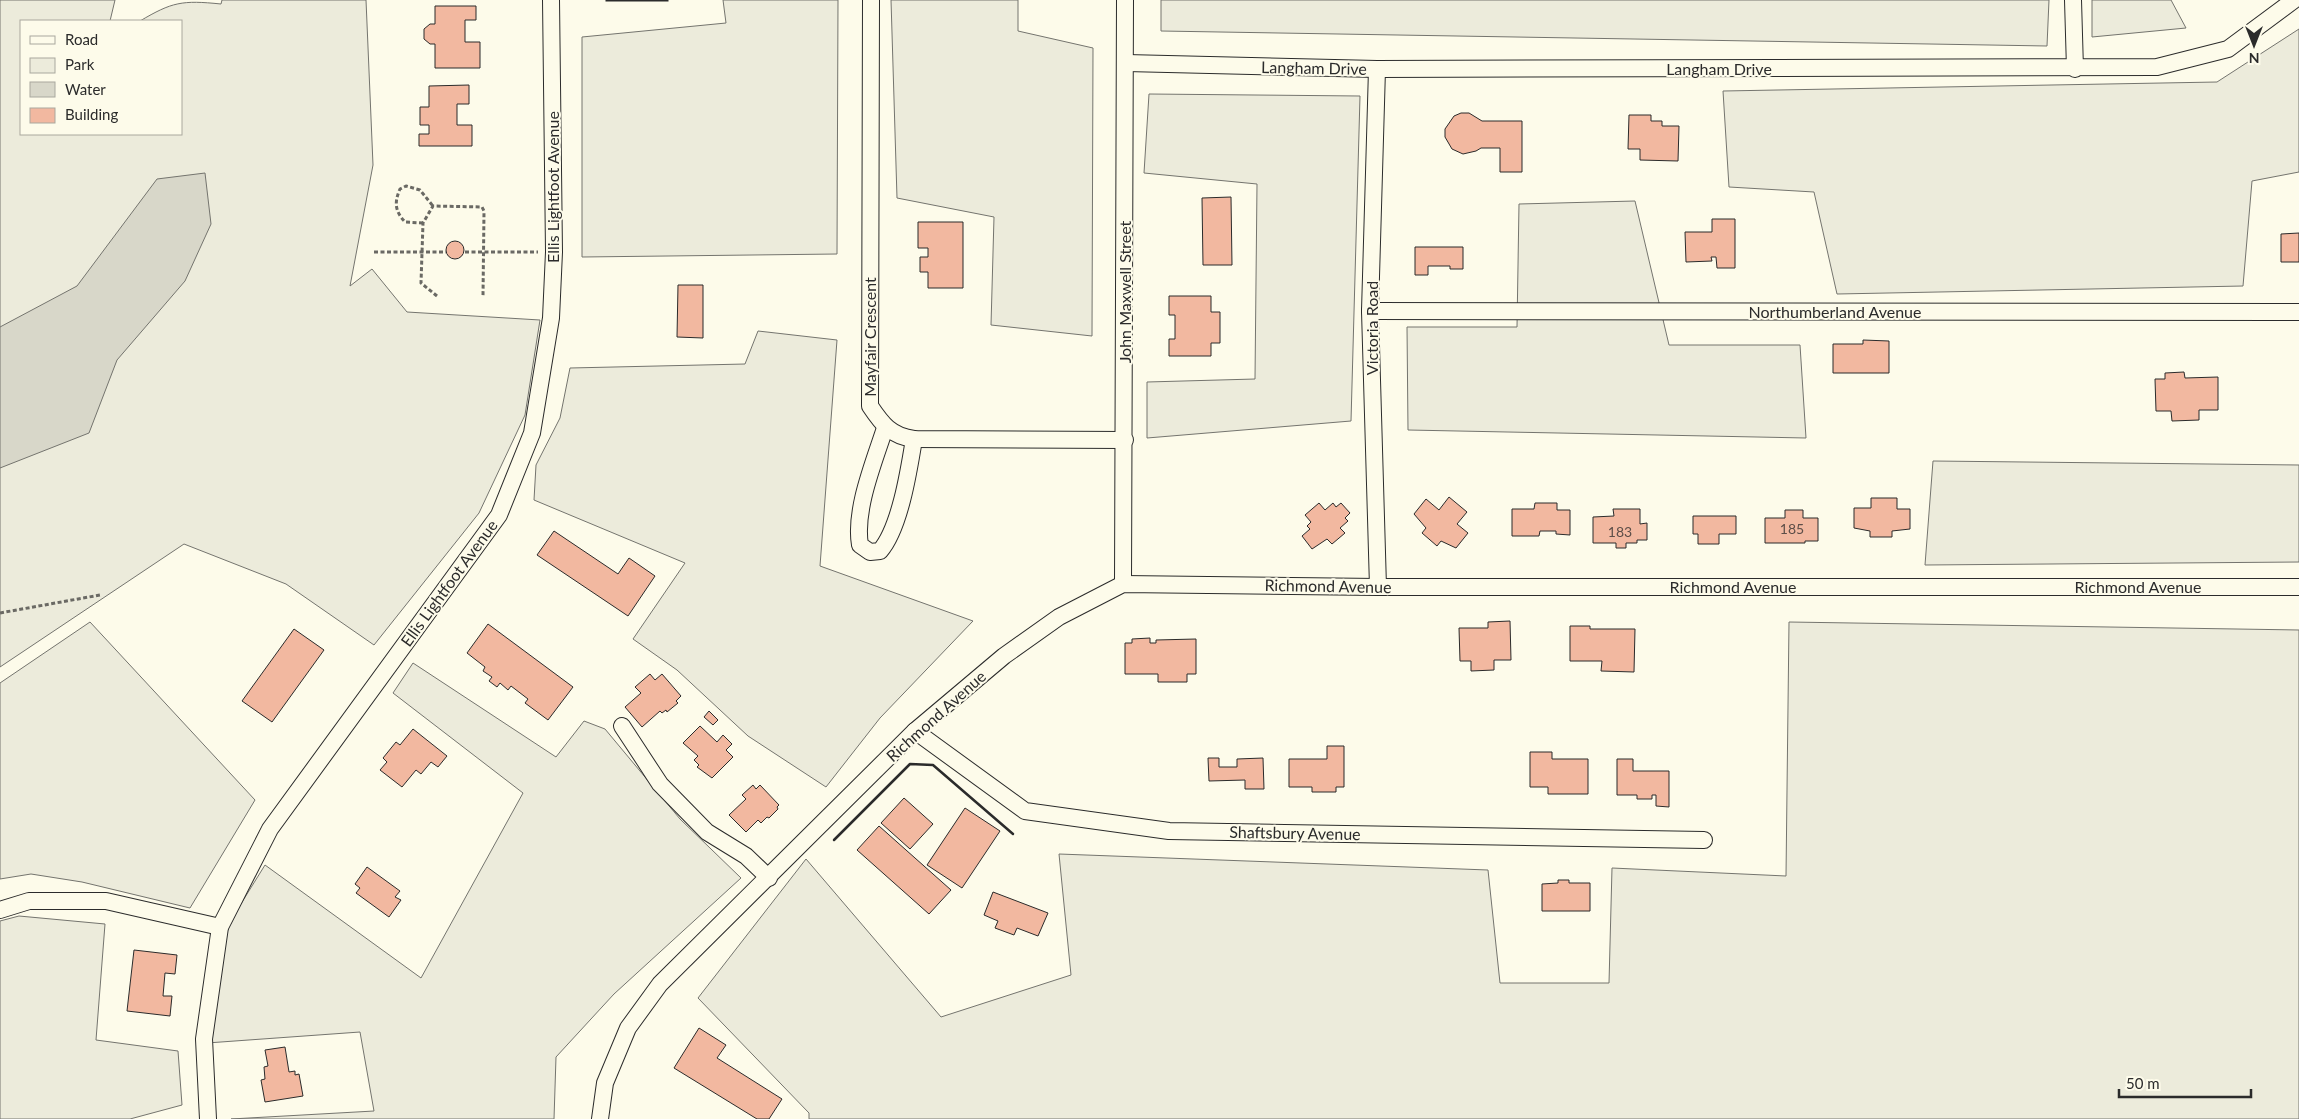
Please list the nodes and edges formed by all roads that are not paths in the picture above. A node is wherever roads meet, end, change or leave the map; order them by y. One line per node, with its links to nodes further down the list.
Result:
1 (551, 0): 22 (street, Ellis Lightfoot Avenue)
2 (871, 0): 11 (street, Mayfair Crescent)
3 (1125, 0): 6 (street, John Maxwell Street)
4 (2073, 0): 8 (street)
5 (2294, 0): 8 (street, Langham Drive)
6 (1126, 64): 7 (street, Langham Drive); 13 (street, John Maxwell Street)
7 (1377, 69): 8 (street, Langham Drive); 9 (street, Victoria Road)
8 (2075, 69)
9 (1370, 311): 10 (street, Northumberland Avenue); 15 (street, Victoria Road)
10 (2299, 312)
11 (885, 428): 12 (street); 12 (street)
12 (914, 439): 13 (street)
13 (1125, 440): 14 (street, John Maxwell Street)
14 (1123, 584): 15 (street, Richmond Avenue); 18 (street, Richmond Avenue)
15 (1378, 587): 16 (street, Richmond Avenue)
16 (2299, 587)
17 (622, 726): 20 (street)
18 (915, 731): 19 (street, Shaftsbury Avenue); 20 (street, Richmond Avenue)
19 (1704, 840)
20 (769, 878): 24 (street, Richmond Avenue)
21 (0, 910): 22 (street)
22 (220, 927): 23 (street, Ellis Lightfoot Avenue)
23 (208, 1119)
24 (600, 1119)

